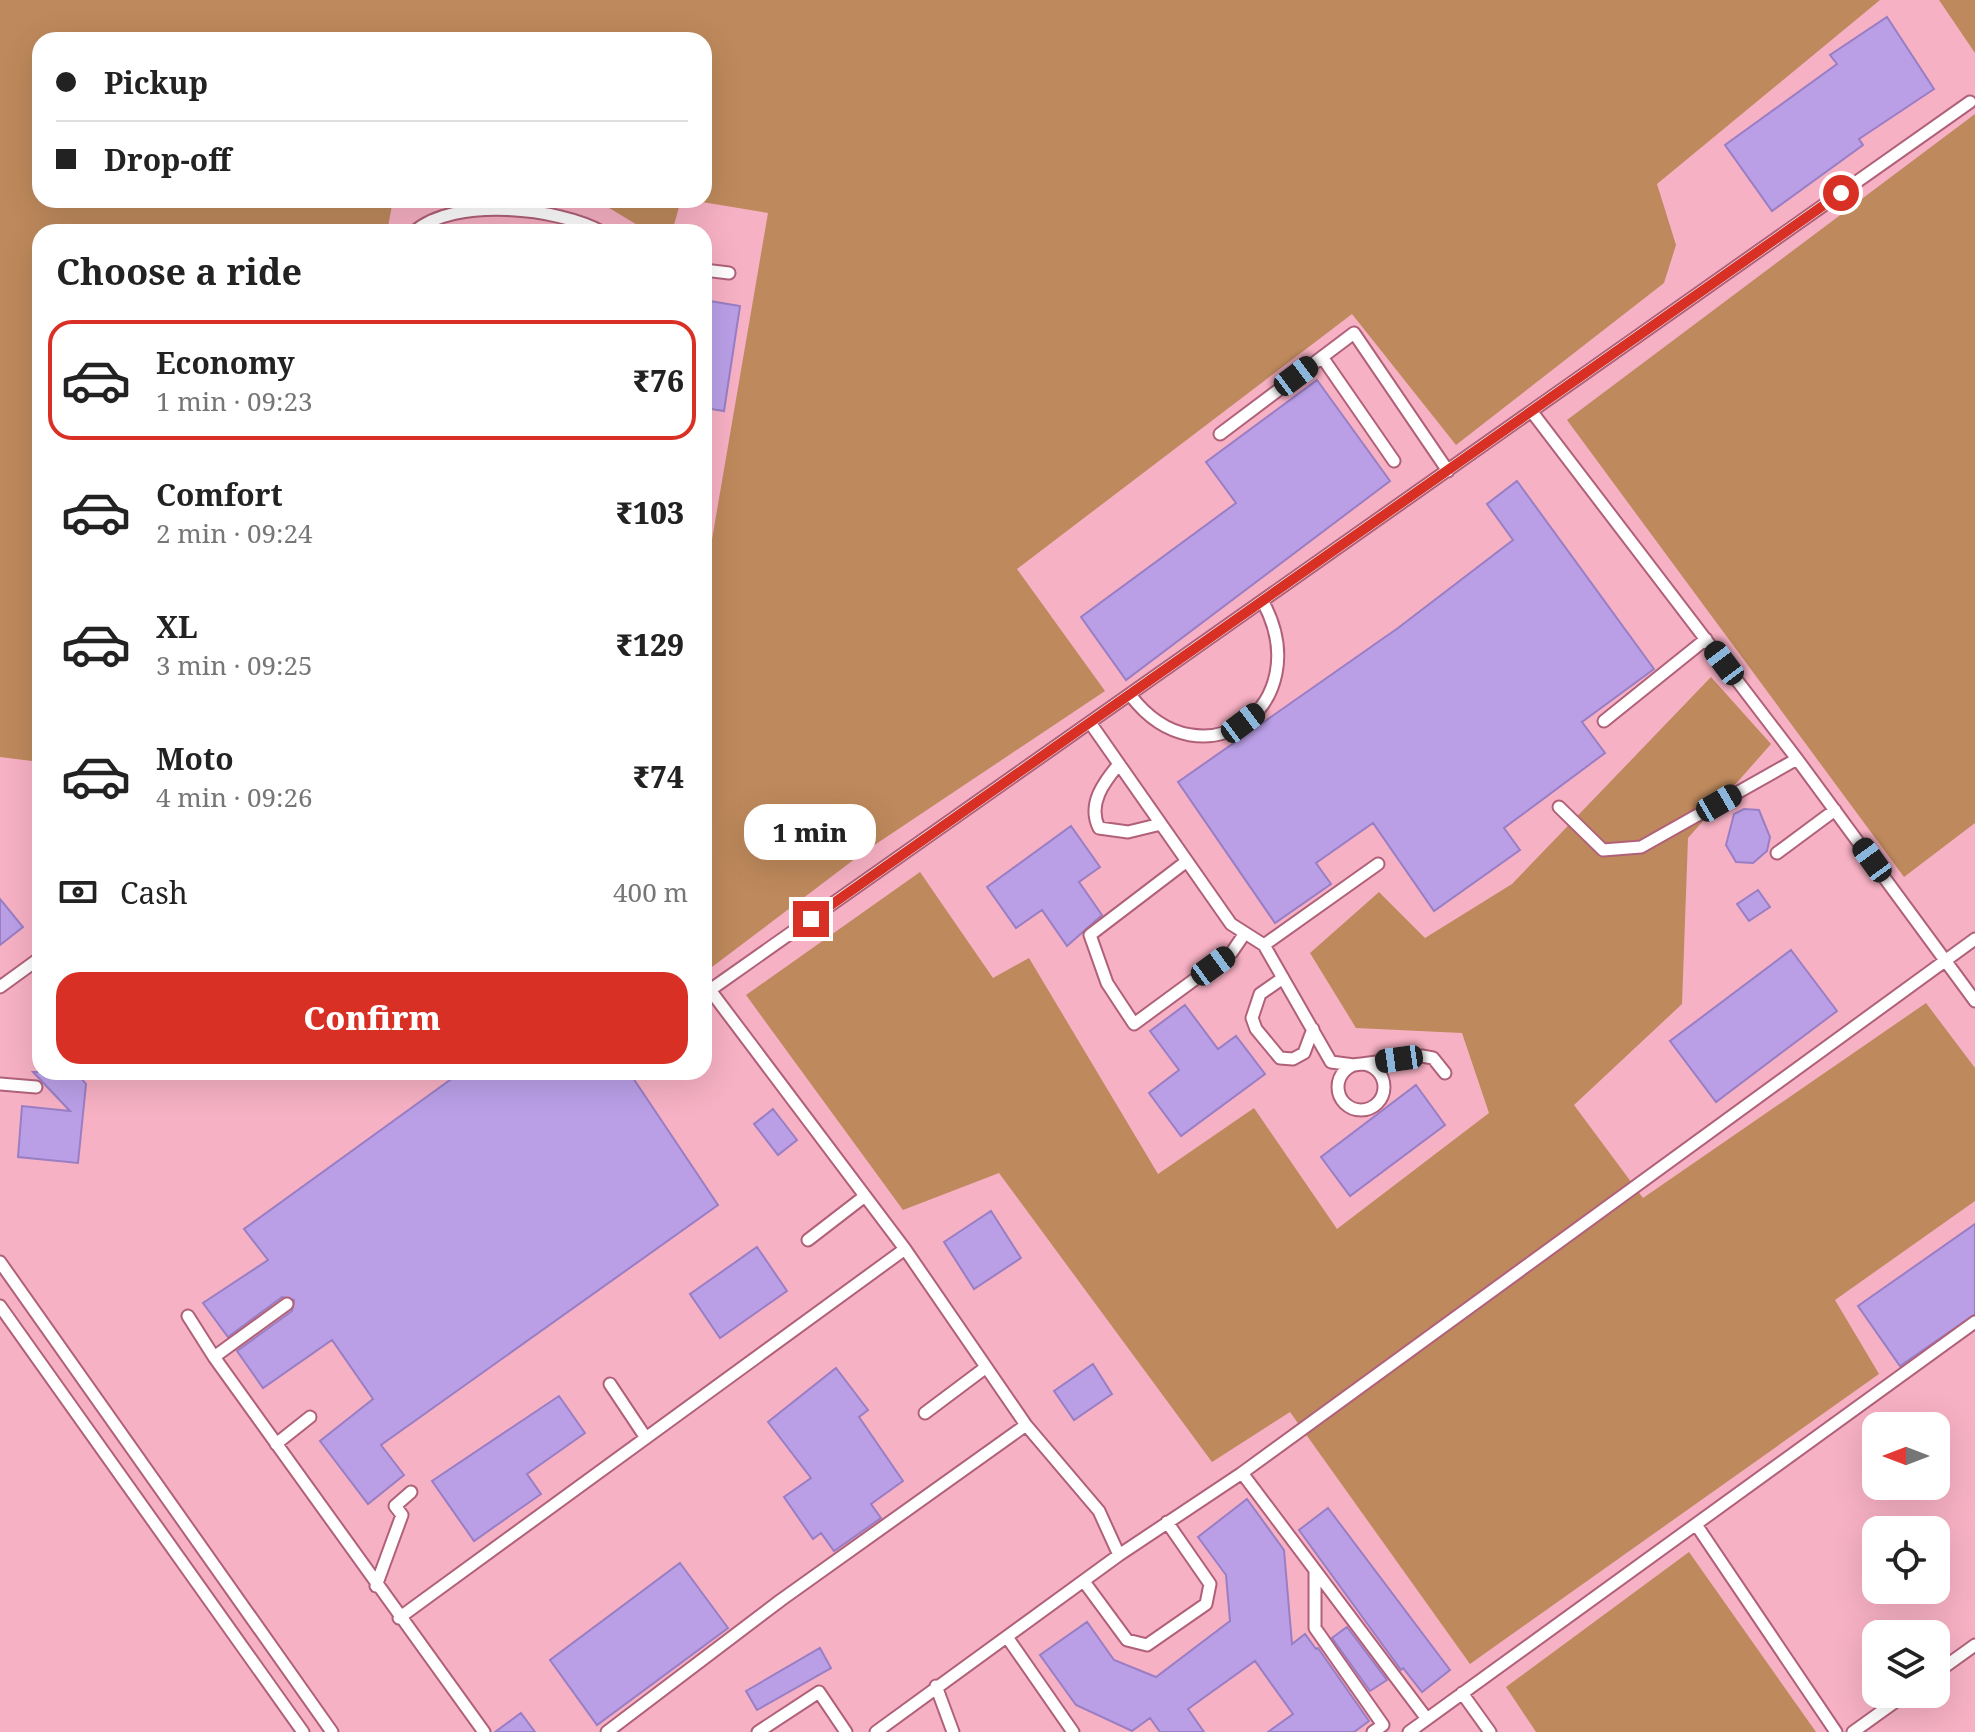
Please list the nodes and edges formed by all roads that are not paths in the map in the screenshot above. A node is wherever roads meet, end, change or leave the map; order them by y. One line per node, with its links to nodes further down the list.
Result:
1 (1970, 102): 7 (lane)
2 (431, 224): 3 (lane)
3 (582, 224)
4 (712, 271): 5 (lane)
5 (729, 273)
6 (1322, 357): 8 (lane); 9 (lane); 10 (lane)
7 (1532, 412): 10 (lane); 12 (lane)
8 (1220, 434)
9 (1394, 461)
10 (1448, 471): 11 (lane)
11 (1263, 602): 13 (lane); 13 (lane)
12 (1706, 639): 14 (lane); 16 (lane)
13 (1131, 696): 15 (lane)
14 (1604, 721)
15 (1091, 724): 17 (lane); 30 (lane)
16 (1797, 759): 18 (lane); 19 (lane)
17 (1119, 764): 20 (lane); 20 (lane)
18 (1559, 807)
19 (1835, 810): 21 (lane); 27 (lane)
20 (1161, 824): 22 (lane)
21 (1777, 853)
22 (1187, 861): 24 (lane); 24 (lane)
23 (1378, 864): 26 (lane)
24 (1245, 933): 26 (lane)
25 (1975, 939): 27 (lane)
26 (1264, 945): 29 (lane)
27 (1946, 959): 33 (lane); 55 (lane)
28 (32, 964): 31 (lane)
29 (1283, 978): 34 (lane); 34 (lane)
30 (712, 983)
31 (0, 987)
32 (712, 993): 39 (lane)
33 (1975, 1001)
34 (1313, 1029): 35 (lane)
35 (1354, 1065): 35 (lane); 36 (lane)
36 (1445, 1073)
37 (0, 1084): 38 (lane)
38 (36, 1087)
39 (865, 1196): 40 (lane); 41 (lane)
40 (808, 1240)
41 (905, 1249): 48 (lane); 53 (lane)
42 (0, 1262): 73 (lane)
43 (287, 1304): 47 (lane)
44 (0, 1306): 72 (lane)
45 (188, 1316): 47 (lane)
46 (1975, 1322): 58 (lane)
47 (214, 1357): 54 (lane)
48 (985, 1368): 50 (lane); 52 (lane)
49 (610, 1384): 53 (lane)
50 (925, 1413)
51 (310, 1417): 54 (lane)
52 (1026, 1425): 59 (lane); 75 (lane)
53 (646, 1438): 63 (lane)
54 (276, 1444): 62 (lane)
55 (1242, 1473): 57 (lane); 60 (lane)
56 (411, 1492): 62 (lane)
57 (1167, 1522): 59 (lane); 61 (lane)
58 (1697, 1526): 68 (lane); 83 (lane)
59 (1119, 1555): 61 (lane)
60 (1315, 1570): 70 (lane); 80 (lane)
61 (1085, 1583): 64 (lane)
62 (376, 1586): 63 (lane)
63 (399, 1618): 74 (lane)
64 (1007, 1637): 67 (lane); 79 (lane)
65 (1975, 1645): 66 (lane)
66 (1950, 1663)
67 (936, 1686): 71 (lane); 78 (lane)
68 (1462, 1693): 70 (lane); 82 (lane)
69 (1886, 1708): 84 (lane)
70 (1427, 1719): 81 (lane)
71 (879, 1731)
72 (303, 1732)
73 (332, 1732)
74 (484, 1732)
75 (607, 1732)
76 (758, 1732): 77 (lane)
77 (846, 1732)
78 (953, 1732)
79 (1073, 1732)
80 (1373, 1732)
81 (1409, 1732)
82 (1490, 1732)
83 (1836, 1732)
84 (1853, 1732)

